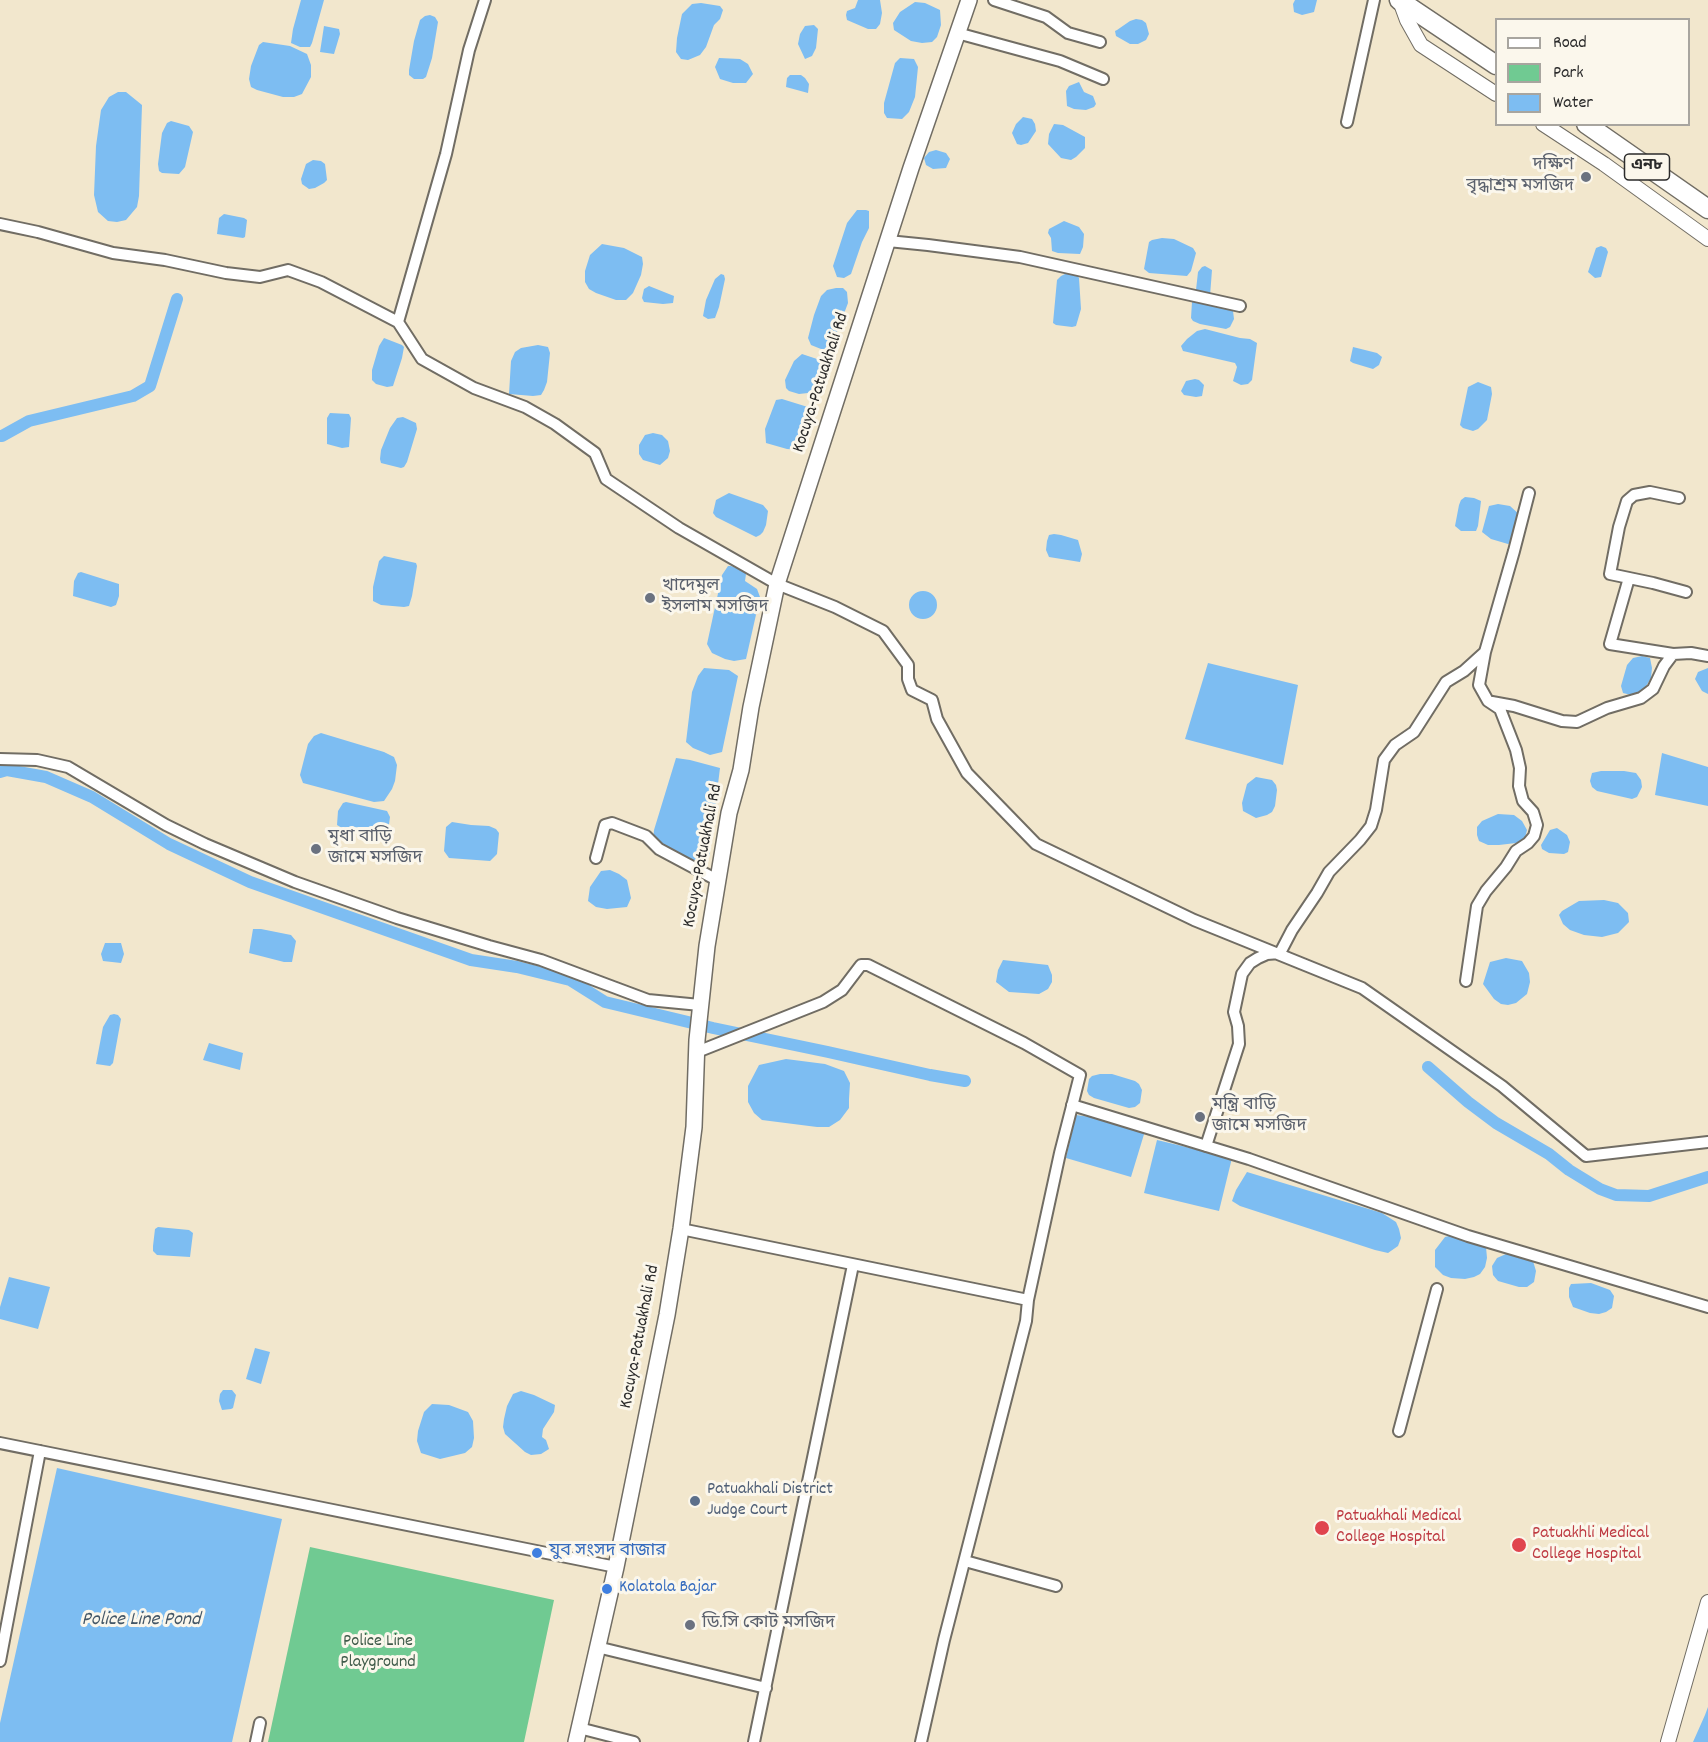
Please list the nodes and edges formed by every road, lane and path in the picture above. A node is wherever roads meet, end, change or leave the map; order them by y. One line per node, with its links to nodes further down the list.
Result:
1 (485, 0): 19 (street)
2 (969, 0): 6 (main road, Kocuya-Patuakhali Rd)
3 (994, 0): 7 (street)
4 (1374, 0): 11 (street)
5 (1399, 0): 8 (highway); 10 (street)
6 (957, 33): 9 (street); 17 (main road, Kocuya-Patuakhali Rd)
7 (1100, 42)
8 (1495, 64)
9 (1103, 79)
10 (1495, 93)
11 (1347, 122)
12 (1546, 126): 16 (street)
13 (1589, 126): 14 (highway, এন৮)
14 (1708, 209)
15 (0, 224): 19 (street)
16 (1708, 239)
17 (888, 241): 18 (street); 23 (main road, Kocuya-Patuakhali Rd)
18 (1240, 306)
19 (398, 322): 23 (street)
20 (1529, 493): 25 (street)
21 (1679, 498): 22 (street)
22 (1629, 578): 24 (street); 26 (street)
23 (777, 584): 31 (main road, Kocuya-Patuakhali Rd); 32 (street)
24 (1686, 591)
25 (1485, 652): 28 (street); 32 (street)
26 (1673, 654): 27 (street); 28 (street)
27 (1708, 656)
28 (1488, 701): 33 (street)
29 (0, 759): 34 (street)
30 (596, 858): 31 (street)
31 (717, 880): 34 (main road, Kocuya-Patuakhali Rd)
32 (1280, 953): 37 (street); 38 (street)
33 (1466, 981)
34 (700, 1005): 35 (main road, Kocuya-Patuakhali Rd)
35 (697, 1046): 36 (street); 39 (main road, Kocuya-Patuakhali Rd)
36 (1072, 1105): 38 (street); 42 (street)
37 (1708, 1142)
38 (1206, 1146): 43 (street)
39 (681, 1229): 40 (street); 48 (main road, Kocuya-Patuakhali Rd)
40 (853, 1264): 42 (street); 53 (street)
41 (1437, 1289): 44 (street)
42 (1028, 1300): 47 (street)
43 (1708, 1307)
44 (1399, 1431)
45 (0, 1443): 46 (street)
46 (40, 1451): 48 (street); 52 (street)
47 (965, 1561): 49 (street); 59 (street)
48 (616, 1567): 51 (main road, Kocuya-Patuakhali Rd)
49 (1056, 1586)
50 (1708, 1602): 60 (street)
51 (597, 1647): 53 (street); 55 (main road, Kocuya-Patuakhali Rd)
52 (0, 1661)
53 (766, 1688): 58 (street)
54 (260, 1724): 56 (street)
55 (578, 1735): 57 (street)
56 (256, 1742)
57 (634, 1742)
58 (754, 1742)
59 (921, 1742)
60 (1668, 1742)

